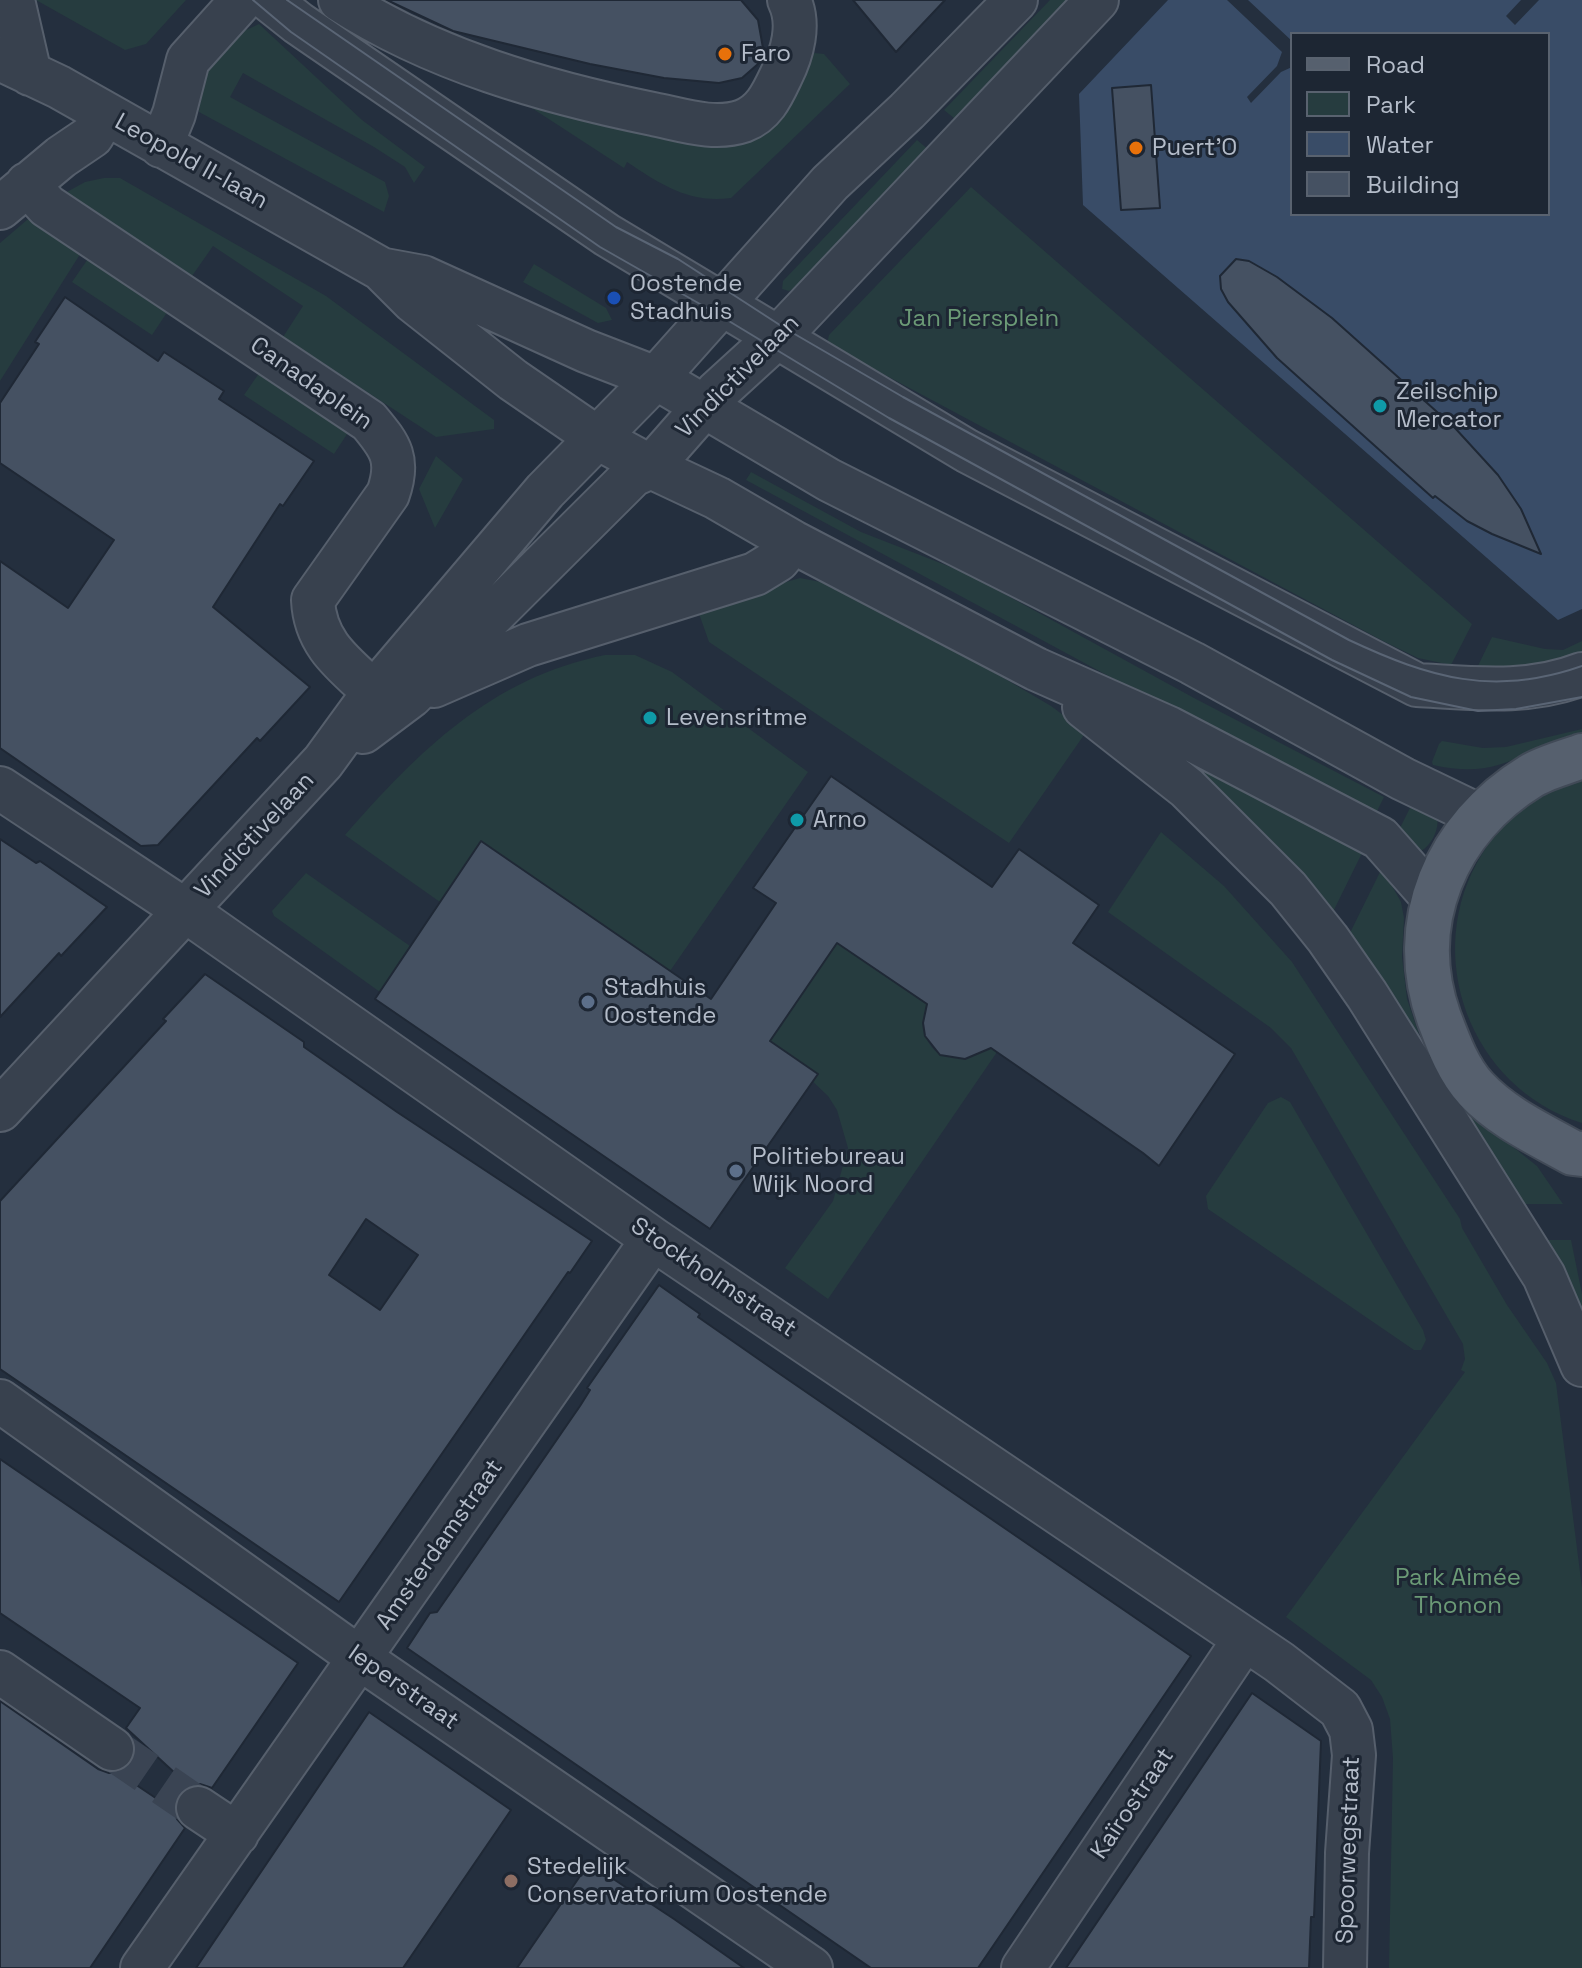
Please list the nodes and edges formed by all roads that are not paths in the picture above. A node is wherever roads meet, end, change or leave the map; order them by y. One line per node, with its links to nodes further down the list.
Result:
1 (13, 0): 8 (street)
2 (242, 0): 10 (street)
3 (269, 0): 13 (street)
4 (340, 0): 5 (street)
5 (789, 0)
6 (1016, 0): 13 (street, Vindictivelaan)
7 (1097, 0): 14 (street, Vindictivelaan)
8 (15, 66): 9 (street, Leopold II-laan)
9 (105, 114): 10 (street, Leopold II-laan); 11 (street)
10 (161, 146): 12 (street, Leopold II-laan)
11 (14, 196): 22 (street, Canadaplein)
12 (381, 269): 15 (street, Leopold II-laan); 17 (street, Leopold II-laan)
13 (722, 303): 14 (street); 15 (street, Vindictivelaan)
14 (777, 338): 16 (street, Vindictivelaan); 21 (street)
15 (656, 378): 16 (street, Leopold II-laan); 17 (street, Vindictivelaan)
16 (706, 407): 18 (street, Vindictivelaan); 25 (street)
17 (596, 437): 18 (street, Leopold II-laan); 22 (street, Vindictivelaan)
18 (651, 467): 19 (street); 22 (street, Vindictivelaan)
19 (793, 542): 20 (street); 22 (street)
20 (1036, 669): 26 (street); 31 (street)
21 (1582, 674)
22 (392, 694): 27 (street, Vindictivelaan)
23 (1582, 756): 25 (main road)
24 (0, 788): 27 (street, Stockholmstraat)
25 (1480, 816): 26 (main road)
26 (1433, 898): 29 (main road)
27 (186, 911): 28 (street, Vindictivelaan); 30 (street, Stockholmstraat)
28 (0, 1110)
29 (1579, 1163)
30 (653, 1239): 33 (street, Stockholmstraat); 34 (street, Amsterdamstraat)
31 (1582, 1365)
32 (0, 1401): 34 (street, Ieperstraat)
33 (1244, 1640): 41 (street, Kaïrostraat); 42 (street, Spoorwegstraat)
34 (361, 1659): 38 (street, Amsterdamstraat); 40 (street, Ieperstraat)
35 (0, 1672): 36 (street)
36 (112, 1749)
37 (198, 1808): 38 (street)
38 (237, 1834): 39 (street, Amsterdamstraat)
39 (142, 1968)
40 (811, 1968)
41 (1023, 1968)
42 (1345, 1968)

